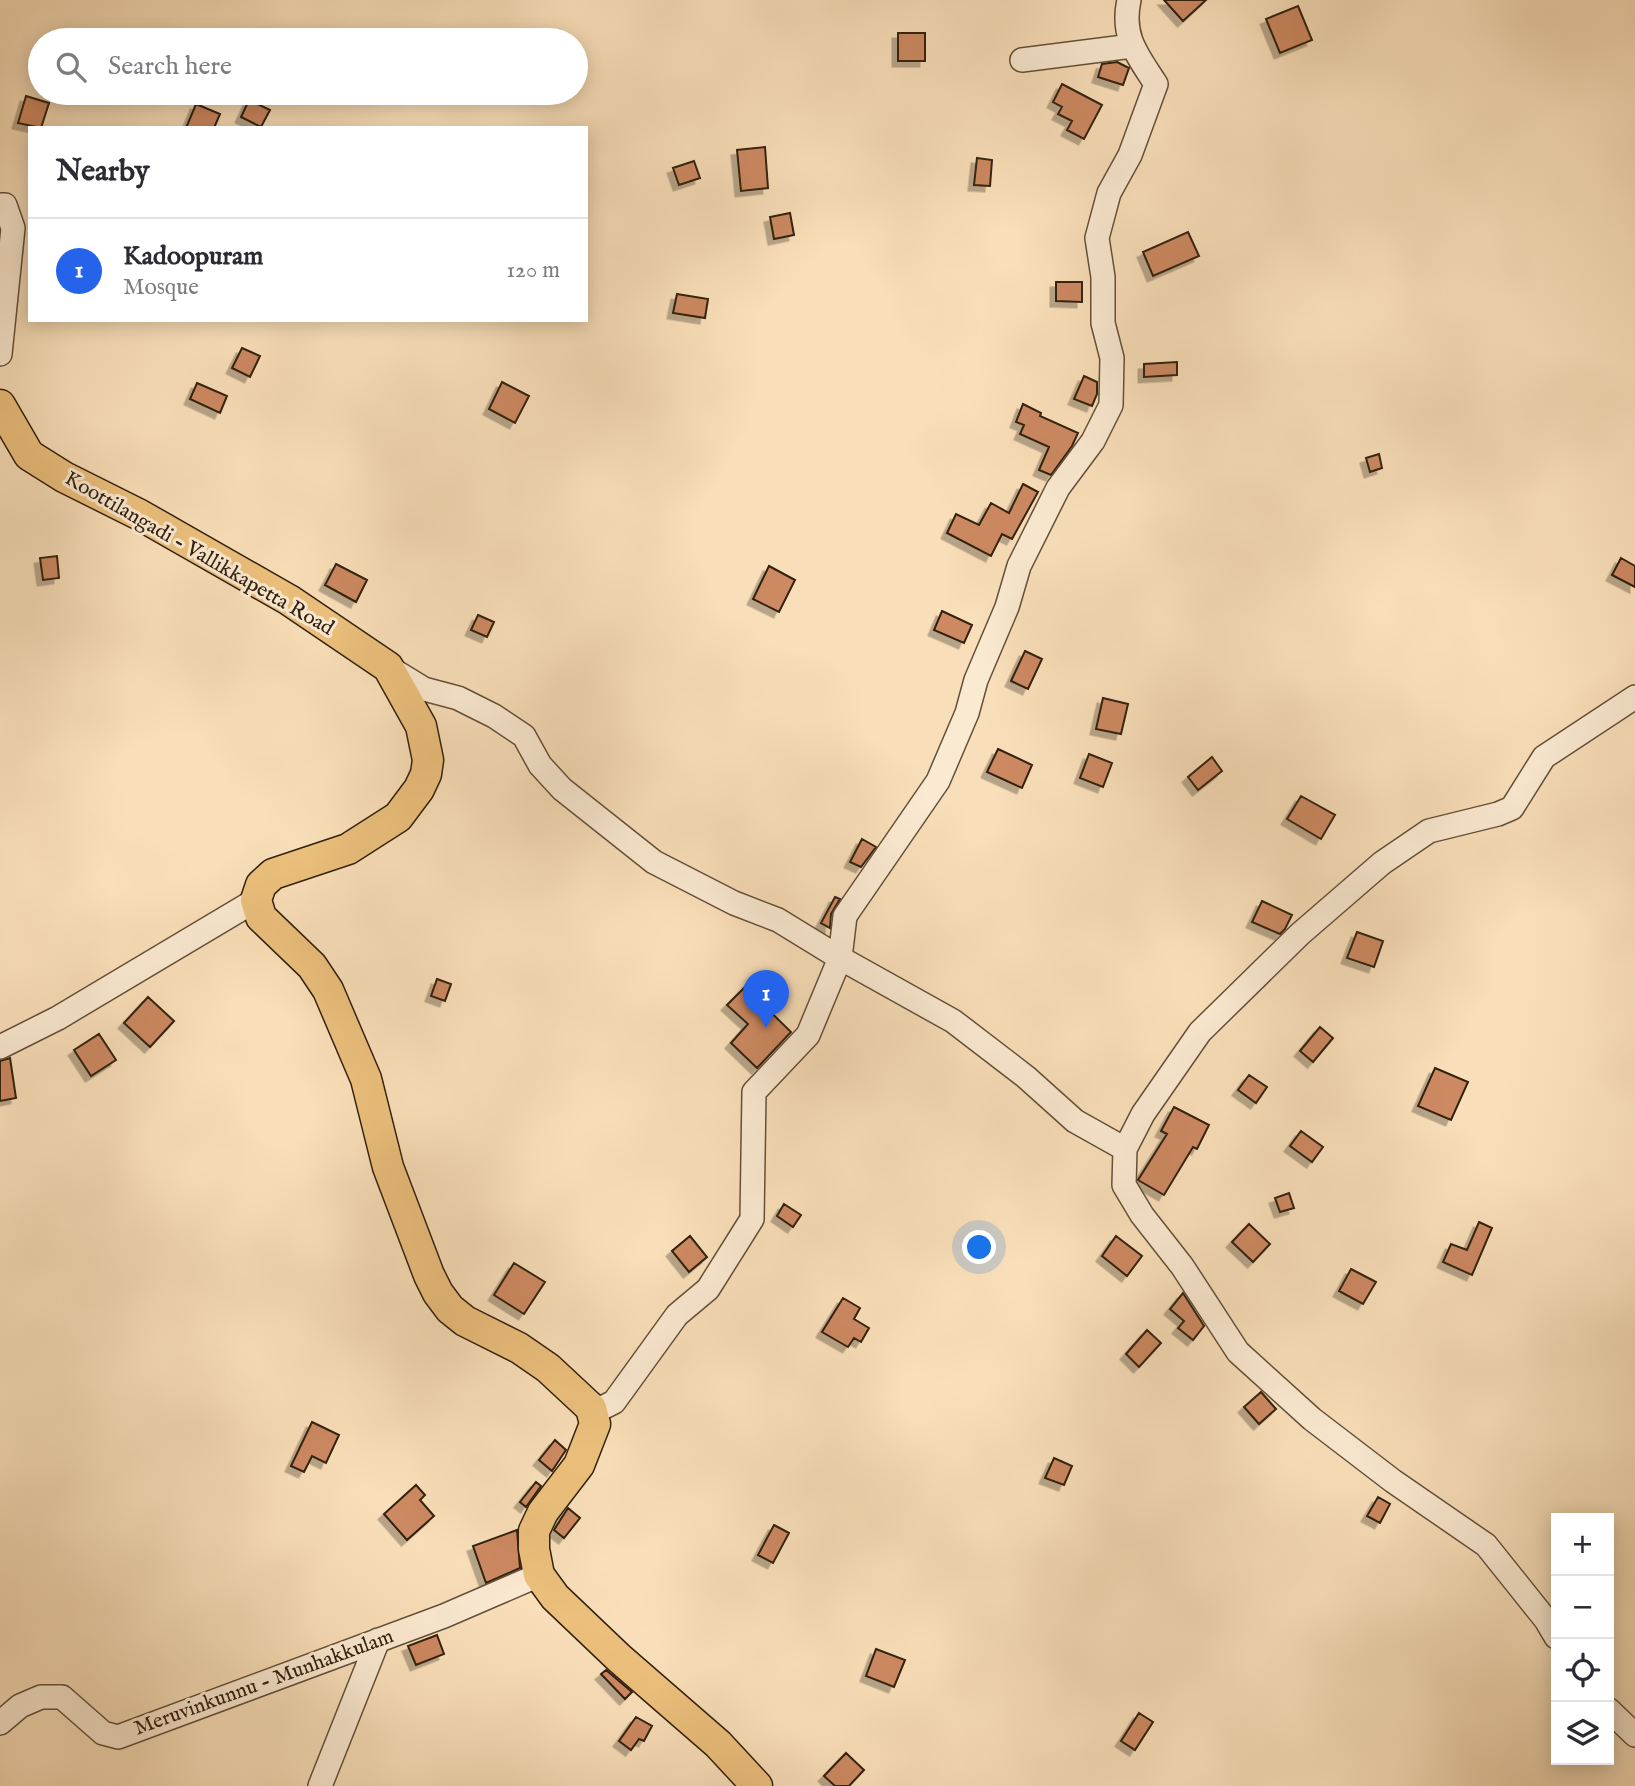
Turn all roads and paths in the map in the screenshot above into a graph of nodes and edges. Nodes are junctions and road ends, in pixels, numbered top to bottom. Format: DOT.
graph roads {
  1 [pos="1129,0"];
  2 [pos="1132,46"];
  3 [pos="1022,60"];
  4 [pos="0,205"];
  5 [pos="0,355"];
  6 [pos="0,405"];
  7 [pos="388,667"];
  8 [pos="1635,697"];
  9 [pos="256,900"];
  10 [pos="840,958"];
  11 [pos="0,1047"];
  12 [pos="1125,1149"];
  13 [pos="591,1408"];
  14 [pos="539,1575"];
  15 [pos="1551,1628"];
  16 [pos="378,1640"];
  17 [pos="1614,1715"];
  18 [pos="0,1723"];
  19 [pos="1635,1735"];
  20 [pos="320,1786"];
  21 [pos="757,1786"];
  1 -- 2 [label="street"];
  2 -- 3 [label="street"];
  2 -- 10 [label="street"];
  4 -- 5 [label="street"];
  6 -- 7 [label="main road, Koottilangadi - Vallikkapetta Road"];
  7 -- 9 [label="main road, Koottilangadi - Vallikkapetta Road"];
  7 -- 10 [label="street"];
  8 -- 12 [label="street"];
  9 -- 11 [label="street"];
  9 -- 13 [label="main road"];
  10 -- 12 [label="street"];
  10 -- 13 [label="street"];
  12 -- 15 [label="street"];
  13 -- 14 [label="main road"];
  14 -- 16 [label="street, Meruvinkunnu - Munhakkulam"];
  14 -- 21 [label="main road"];
  16 -- 18 [label="street, Meruvinkunnu - Munhakkulam"];
  16 -- 20 [label="street"];
  17 -- 19 [label="street"];
}
